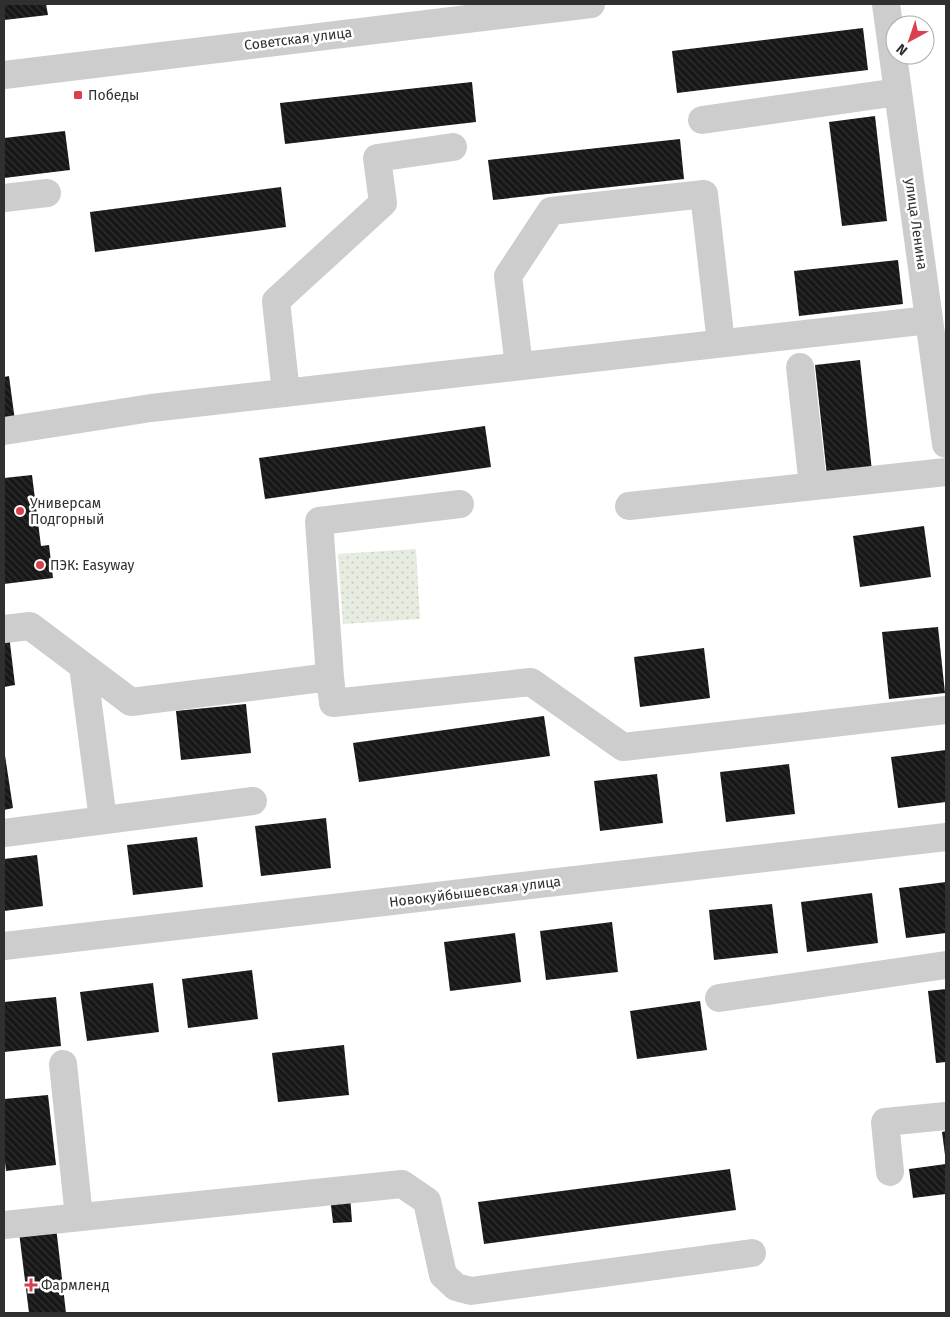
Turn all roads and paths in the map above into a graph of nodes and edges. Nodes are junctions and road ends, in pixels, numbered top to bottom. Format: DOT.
graph roads {
  1 [pos="591,4"];
  2 [pos="886,4"];
  3 [pos="516,8"];
  4 [pos="4,75"];
  5 [pos="898,92"];
  6 [pos="702,120"];
  7 [pos="453,147"];
  8 [pos="47,193"];
  9 [pos="4,198"];
  10 [pos="929,320"];
  11 [pos="720,344"];
  12 [pos="519,366"];
  13 [pos="800,367"];
  14 [pos="286,393"];
  15 [pos="4,431"];
  16 [pos="946,444"];
  17 [pos="946,472"];
  18 [pos="813,486"];
  19 [pos="460,504"];
  20 [pos="629,506"];
  21 [pos="4,629"];
  22 [pos="83,666"];
  23 [pos="330,677"];
  24 [pos="946,710"];
  25 [pos="253,801"];
  26 [pos="103,820"];
  27 [pos="4,833"];
  28 [pos="946,837"];
  29 [pos="4,946"];
  30 [pos="946,965"];
  31 [pos="719,998"];
  32 [pos="63,1064"];
  33 [pos="946,1116"];
  34 [pos="890,1172"];
  35 [pos="79,1217"];
  36 [pos="4,1225"];
  37 [pos="752,1253"];
  1 -- 3 [label="street, Советская улица"];
  2 -- 5 [label="street, улица Ленина"];
  3 -- 4 [label="street, Советская улица"];
  5 -- 6 [label="street"];
  5 -- 10 [label="street, улица Ленина"];
  7 -- 14 [label="street"];
  8 -- 9 [label="street"];
  10 -- 11 [label="street"];
  10 -- 16 [label="street, улица Ленина"];
  11 -- 12 [label="street"];
  11 -- 12 [label="street"];
  12 -- 14 [label="street"];
  13 -- 18 [label="street"];
  14 -- 15 [label="street"];
  17 -- 18 [label="street"];
  18 -- 20 [label="street"];
  19 -- 23 [label="street"];
  21 -- 22 [label="street"];
  22 -- 23 [label="street"];
  22 -- 26 [label="street"];
  23 -- 24 [label="street"];
  25 -- 26 [label="street"];
  26 -- 27 [label="street"];
  28 -- 29 [label="street, Новокуйбышевская улица"];
  30 -- 31 [label="street"];
  32 -- 35 [label="street"];
  33 -- 34 [label="street"];
  35 -- 36 [label="street"];
  35 -- 37 [label="street"];
}
